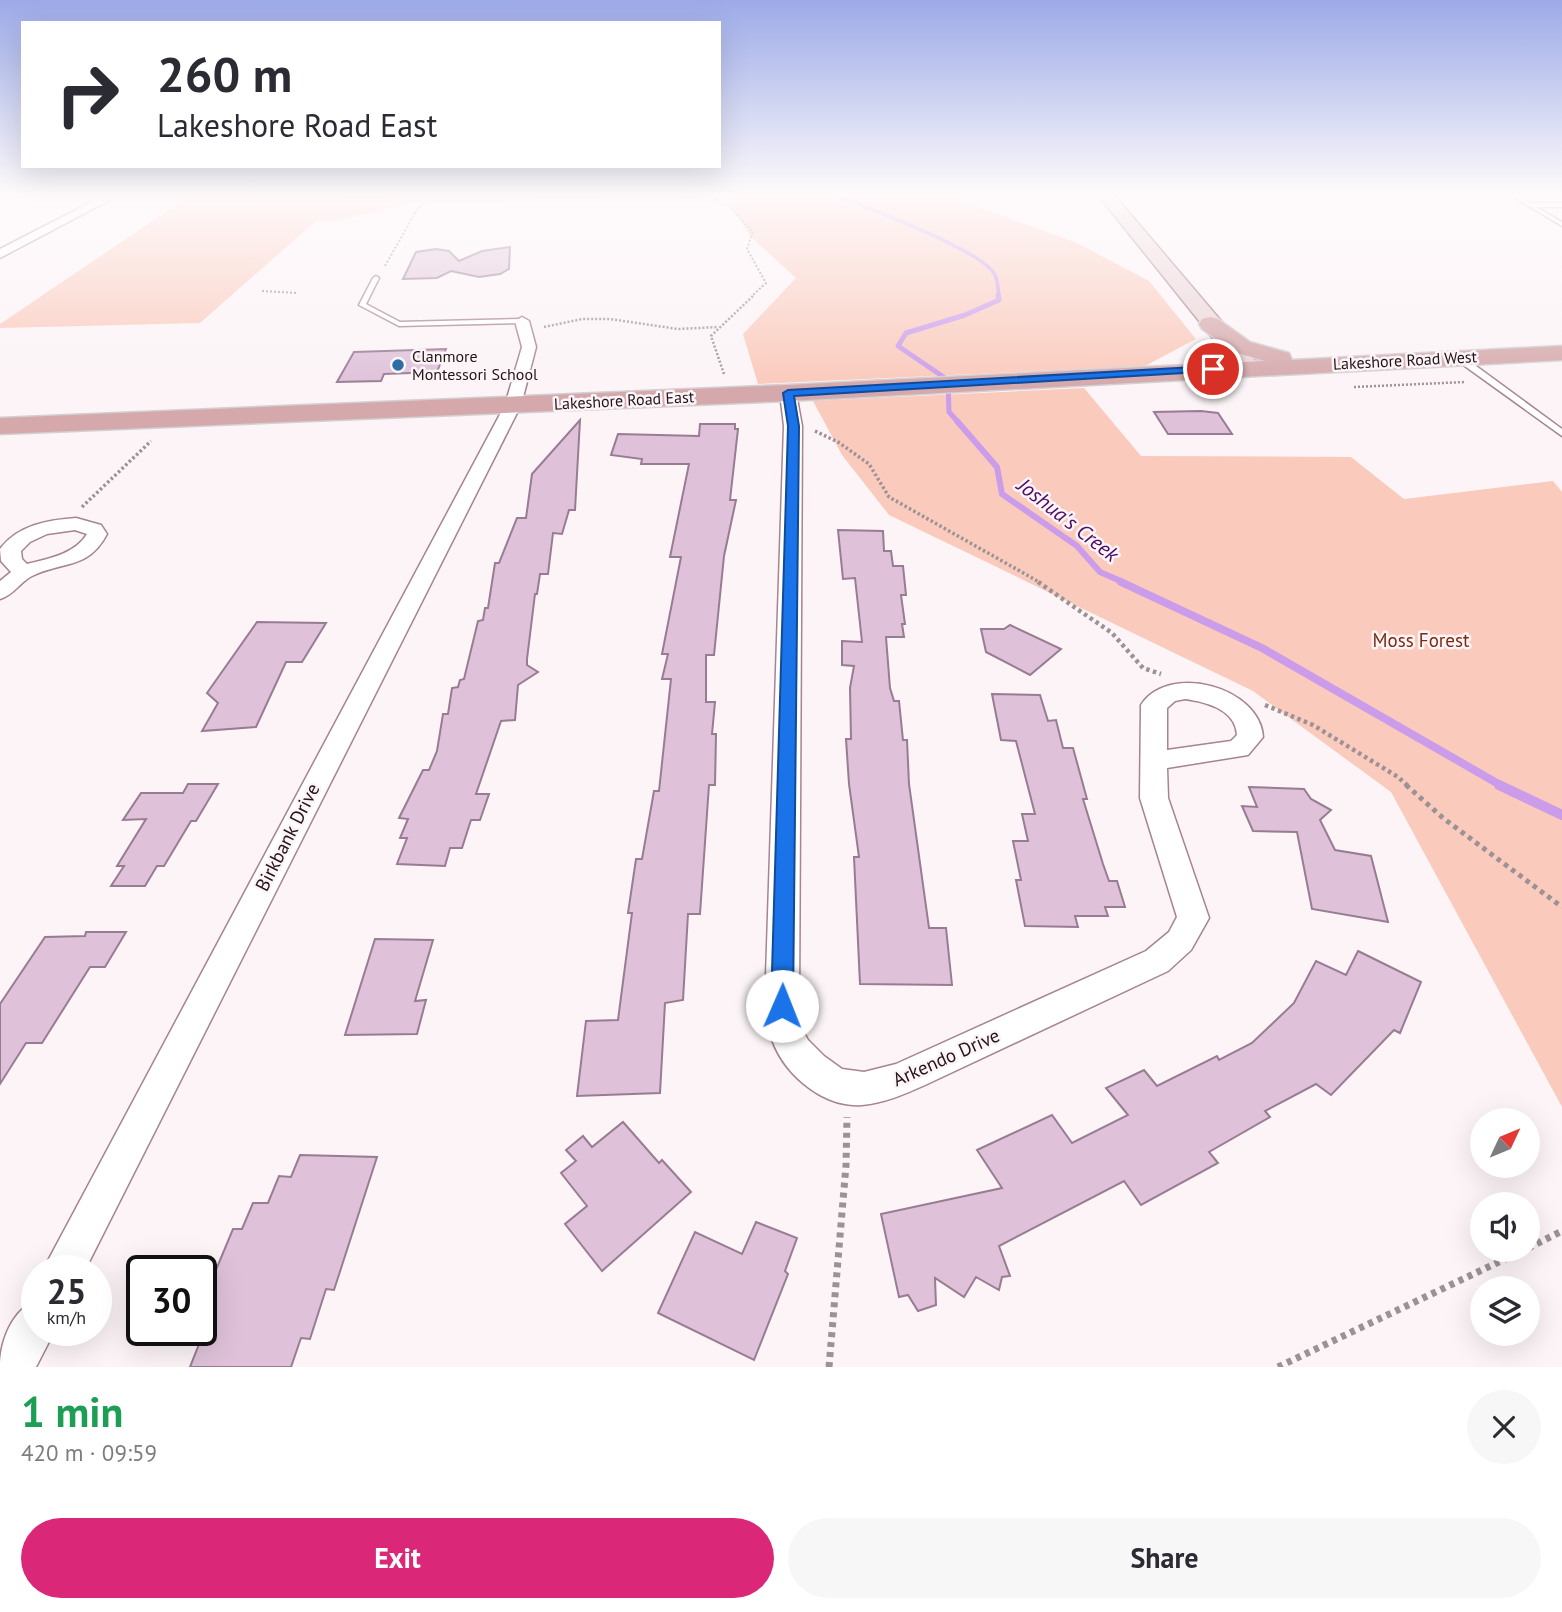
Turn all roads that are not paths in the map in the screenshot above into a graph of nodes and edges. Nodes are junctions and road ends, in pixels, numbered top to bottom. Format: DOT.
graph roads {
  1 [pos="1157,259"];
  2 [pos="376,278"];
  3 [pos="1210,324"];
  4 [pos="524,326"];
  5 [pos="1562,353"];
  6 [pos="1458,357"];
  7 [pos="1380,361"];
  8 [pos="1248,367"];
  9 [pos="788,393"];
  10 [pos="513,405"];
  11 [pos="1547,422"];
  12 [pos="1562,422"];
  13 [pos="0,426"];
  14 [pos="1562,433"];
  15 [pos="23,572"];
  16 [pos="0,592"];
  17 [pos="1155,761"];
  18 [pos="71,1255"];
  19 [pos="24,1346"];
  20 [pos="13,1367"];
  1 -- 3 [label="main road"];
  2 -- 4 [label="lane"];
  3 -- 7 [label="main road"];
  3 -- 8 [label="main road"];
  4 -- 10 [label="street, Birkbank Drive"];
  5 -- 6 [label="main road, Lakeshore Road West"];
  6 -- 7 [label="main road, Lakeshore Road West"];
  6 -- 11 [label="lane"];
  7 -- 8 [label="main road, Lakeshore Road West"];
  8 -- 9 [label="main road, Lakeshore Road East"];
  9 -- 10 [label="main road, Lakeshore Road East"];
  9 -- 17 [label="street, Arkendo Drive"];
  10 -- 13 [label="main road, Lakeshore Road East"];
  10 -- 18 [label="street, Birkbank Drive"];
  11 -- 12 [label="lane"];
  11 -- 14 [label="lane"];
  15 -- 16 [label="street"];
  19 -- 20 [label="street"];
}
